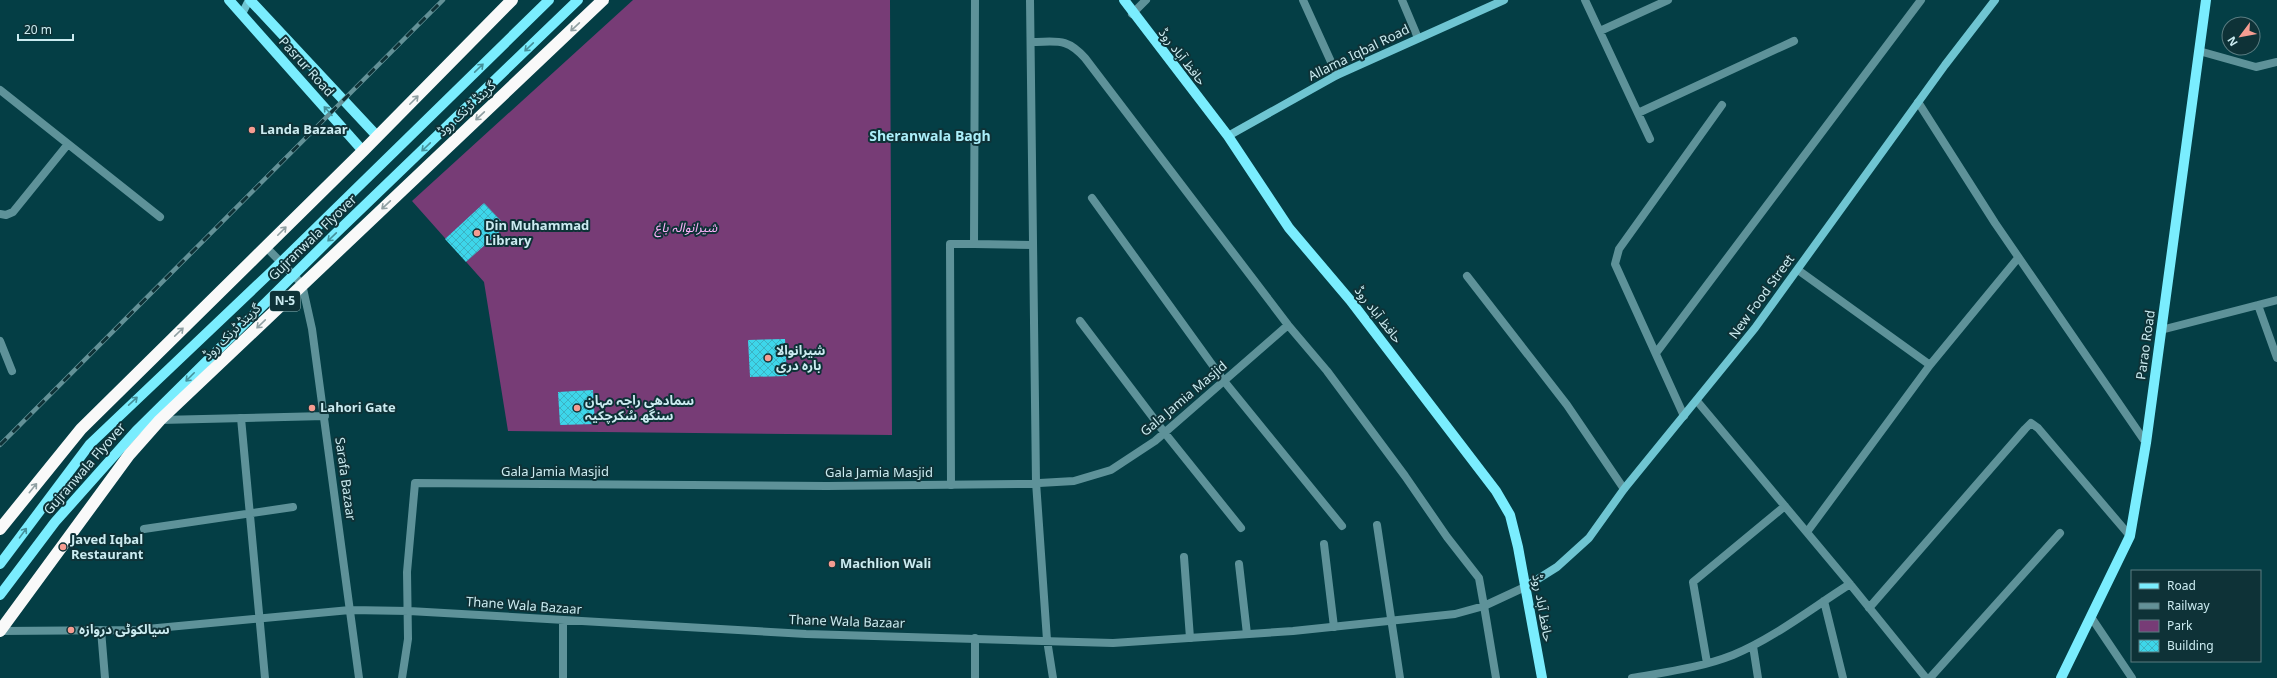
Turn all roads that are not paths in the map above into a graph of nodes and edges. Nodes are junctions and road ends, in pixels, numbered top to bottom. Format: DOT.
graph roads {
  1 [pos="229,0"];
  2 [pos="250,0"];
  3 [pos="512,0"];
  4 [pos="549,0"];
  5 [pos="578,0"];
  6 [pos="603,0"];
  7 [pos="975,0"];
  8 [pos="1030,0"];
  9 [pos="1124,0"];
  10 [pos="1146,0"];
  11 [pos="1303,0"];
  12 [pos="1402,0"];
  13 [pos="1504,0"];
  14 [pos="1585,0"];
  15 [pos="1668,0"];
  16 [pos="1921,0"];
  17 [pos="1995,0"];
  18 [pos="2206,0"];
  19 [pos="242,14"];
  20 [pos="1132,14"];
  21 [pos="1600,31"];
  22 [pos="1418,38"];
  23 [pos="1794,41"];
  24 [pos="1031,42"];
  25 [pos="2199,51"];
  26 [pos="2277,62"];
  27 [pos="1337,74"];
  28 [pos="0,90"];
  29 [pos="1918,102"];
  30 [pos="1722,105"];
  31 [pos="1638,113"];
  32 [pos="377,136"];
  33 [pos="1228,136"];
  34 [pos="1650,139"];
  35 [pos="68,144"];
  36 [pos="363,151"];
  37 [pos="1092,198"];
  38 [pos="0,214"];
  39 [pos="160,217"];
  40 [pos="974,244"];
  41 [pos="1033,245"];
  42 [pos="266,247"];
  43 [pos="2018,258"];
  44 [pos="1798,270"];
  45 [pos="1467,276"];
  46 [pos="302,284"];
  47 [pos="2277,300"];
  48 [pos="2258,305"];
  49 [pos="1080,321"];
  50 [pos="1288,325"];
  51 [pos="2161,330"];
  52 [pos="0,341"];
  53 [pos="1656,353"];
  54 [pos="2277,358"];
  55 [pos="1930,366"];
  56 [pos="12,371"];
  57 [pos="1224,381"];
  58 [pos="1697,401"];
  59 [pos="325,416"];
  60 [pos="1684,416"];
  61 [pos="242,418"];
  62 [pos="160,420"];
  63 [pos="1164,432"];
  64 [pos="2146,443"];
  65 [pos="1036,482"];
  66 [pos="951,485"];
  67 [pos="1624,489"];
  68 [pos="1785,506"];
  69 [pos="293,507"];
  70 [pos="250,513"];
  71 [pos="1377,525"];
  72 [pos="1342,526"];
  73 [pos="144,528"];
  74 [pos="1241,528"];
  75 [pos="0,529"];
  76 [pos="1807,532"];
  77 [pos="2060,533"];
  78 [pos="2130,536"];
  79 [pos="1324,544"];
  80 [pos="1184,556"];
  81 [pos="0,564"];
  82 [pos="1239,564"];
  83 [pos="1850,584"];
  84 [pos="1525,587"];
  85 [pos="0,595"];
  86 [pos="1824,601"];
  87 [pos="1484,606"];
  88 [pos="1868,608"];
  89 [pos="350,610"];
  90 [pos="409,610"];
  91 [pos="2091,617"];
  92 [pos="258,620"];
  93 [pos="563,621"];
  94 [pos="1390,622"];
  95 [pos="1334,627"];
  96 [pos="101,630"];
  97 [pos="0,631"];
  98 [pos="1247,634"];
  99 [pos="976,638"];
  100 [pos="1190,638"];
  101 [pos="1047,640"];
  102 [pos="1753,646"];
  103 [pos="1707,663"];
  104 [pos="1662,676"];
  105 [pos="105,678"];
  106 [pos="265,678"];
  107 [pos="358,678"];
  108 [pos="402,678"];
  109 [pos="563,678"];
  110 [pos="975,678"];
  111 [pos="1053,678"];
  112 [pos="1400,678"];
  113 [pos="1496,678"];
  114 [pos="1542,678"];
  115 [pos="1632,678"];
  116 [pos="1758,678"];
  117 [pos="1843,678"];
  118 [pos="1926,678"];
  119 [pos="1930,678"];
  120 [pos="2061,678"];
  121 [pos="2132,678"];
  1 -- 19 [label="main road, Pasrur Road"];
  2 -- 19 [label="street"];
  2 -- 32 [label="main road, Pasrur Road"];
  32 -- 3 [label="highway, one-way"];
  81 -- 4 [label="main road, Gujranwala Flyover, one-way"];
  5 -- 85 [label="main road, Gujranwala Flyover, one-way"];
  6 -- 46 [label="highway, گرینڈ ٹرنک روڈ / N-5, one-way"];
  7 -- 40 [label="street"];
  8 -- 24 [label="street"];
  9 -- 20 [label="main road, حافظ آباد روڈ"];
  10 -- 20 [label="street"];
  11 -- 27 [label="street"];
  12 -- 22 [label="street"];
  13 -- 22 [label="street, Allama Iqbal Road"];
  14 -- 21 [label="street"];
  15 -- 21 [label="street"];
  16 -- 53 [label="street"];
  17 -- 29 [label="street, New Food Street"];
  18 -- 25 [label="main road, Parao Road"];
  36 -- 19 [label="main road, Pasrur Road, one-way"];
  20 -- 33 [label="main road, حافظ آباد روڈ"];
  21 -- 31 [label="street"];
  22 -- 27 [label="street, Allama Iqbal Road"];
  23 -- 31 [label="street"];
  24 -- 41 [label="street"];
  24 -- 50 [label="street"];
  25 -- 26 [label="street"];
  25 -- 51 [label="main road, Parao Road"];
  27 -- 33 [label="street, Allama Iqbal Road"];
  28 -- 35 [label="street"];
  29 -- 43 [label="street"];
  29 -- 44 [label="street, New Food Street"];
  30 -- 53 [label="street"];
  31 -- 34 [label="street"];
  32 -- 36 [label="highway"];
  33 -- 84 [label="main road, حافظ آباد روڈ"];
  35 -- 38 [label="street"];
  35 -- 39 [label="street"];
  42 -- 36 [label="highway, one-way"];
  37 -- 57 [label="street"];
  40 -- 41 [label="street"];
  40 -- 66 [label="street"];
  41 -- 65 [label="street"];
  42 -- 46 [label="street"];
  75 -- 42 [label="highway, one-way"];
  43 -- 55 [label="street"];
  43 -- 64 [label="street"];
  44 -- 55 [label="street"];
  44 -- 58 [label="street, New Food Street"];
  45 -- 67 [label="street"];
  46 -- 59 [label="street, Sarafa Bazaar"];
  46 -- 62 [label="highway, گرینڈ ٹرنک روڈ / N-5, one-way"];
  47 -- 48 [label="street"];
  48 -- 51 [label="street"];
  48 -- 54 [label="street"];
  49 -- 63 [label="street"];
  50 -- 57 [label="street, Gala Jamia Masjid"];
  50 -- 87 [label="street"];
  51 -- 64 [label="main road, Parao Road"];
  52 -- 56 [label="street"];
  53 -- 60 [label="street"];
  55 -- 76 [label="street"];
  57 -- 63 [label="street, Gala Jamia Masjid"];
  57 -- 72 [label="street"];
  58 -- 60 [label="street, New Food Street"];
  58 -- 68 [label="street"];
  59 -- 61 [label="street"];
  59 -- 89 [label="street, Sarafa Bazaar"];
  60 -- 67 [label="street, New Food Street"];
  61 -- 62 [label="street"];
  61 -- 70 [label="street"];
  62 -- 97 [label="highway, گرینڈ ٹرنک روڈ / N-5"];
  63 -- 65 [label="street, Gala Jamia Masjid"];
  63 -- 74 [label="street"];
  64 -- 78 [label="main road, Parao Road"];
  65 -- 66 [label="street, Gala Jamia Masjid"];
  65 -- 101 [label="street"];
  66 -- 90 [label="street, Gala Jamia Masjid"];
  67 -- 84 [label="street, New Food Street"];
  68 -- 76 [label="street"];
  68 -- 103 [label="street"];
  69 -- 70 [label="street"];
  70 -- 73 [label="street"];
  70 -- 92 [label="street"];
  71 -- 94 [label="street"];
  76 -- 83 [label="street"];
  77 -- 119 [label="street"];
  78 -- 88 [label="street"];
  78 -- 91 [label="main road, Parao Road"];
  79 -- 95 [label="street"];
  80 -- 100 [label="street"];
  82 -- 98 [label="street"];
  83 -- 86 [label="street"];
  83 -- 88 [label="street"];
  84 -- 87 [label="street, Thane Wala Bazaar"];
  84 -- 114 [label="main road, حافظ آباد روڈ"];
  86 -- 102 [label="street"];
  86 -- 117 [label="street"];
  87 -- 94 [label="street, Thane Wala Bazaar"];
  87 -- 113 [label="street"];
  88 -- 118 [label="street"];
  89 -- 90 [label="street, Thane Wala Bazaar"];
  89 -- 92 [label="street, Thane Wala Bazaar"];
  89 -- 107 [label="street, Sarafa Bazaar"];
  90 -- 93 [label="street, Thane Wala Bazaar"];
  90 -- 108 [label="street"];
  91 -- 120 [label="main road, Parao Road"];
  91 -- 121 [label="street"];
  92 -- 96 [label="street, Thane Wala Bazaar"];
  92 -- 106 [label="street"];
  93 -- 99 [label="street, Thane Wala Bazaar"];
  93 -- 109 [label="street"];
  94 -- 95 [label="street, Thane Wala Bazaar"];
  94 -- 112 [label="street"];
  95 -- 98 [label="street, Thane Wala Bazaar"];
  96 -- 97 [label="street, Thane Wala Bazaar"];
  96 -- 105 [label="street"];
  98 -- 100 [label="street, Thane Wala Bazaar"];
  99 -- 101 [label="street, Thane Wala Bazaar"];
  99 -- 110 [label="street"];
  100 -- 101 [label="street, Thane Wala Bazaar"];
  101 -- 111 [label="street"];
  102 -- 103 [label="street"];
  102 -- 116 [label="street"];
  103 -- 104 [label="street"];
  104 -- 115 [label="street"];
}
